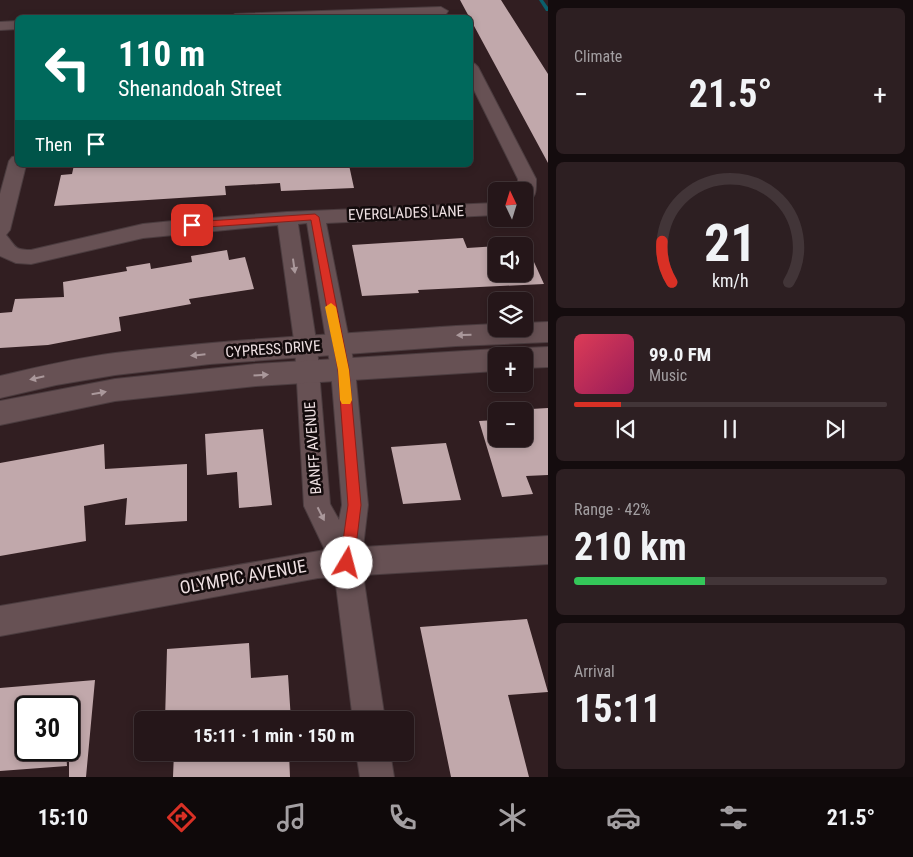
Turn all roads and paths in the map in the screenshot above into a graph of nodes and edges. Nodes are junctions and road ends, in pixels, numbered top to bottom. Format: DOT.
graph roads {
  1 [pos="440,10"];
  2 [pos="301,15"];
  3 [pos="15,25"];
  4 [pos="0,26"];
  5 [pos="473,73"];
  6 [pos="16,167"];
  7 [pos="527,182"];
  8 [pos="488,209"];
  9 [pos="315,217"];
  10 [pos="288,218"];
  11 [pos="0,230"];
  12 [pos="4,247"];
  13 [pos="548,332"];
  14 [pos="337,344"];
  15 [pos="548,357"];
  16 [pos="533,358"];
  17 [pos="307,359"];
  18 [pos="488,361"];
  19 [pos="344,370"];
  20 [pos="0,387"];
  21 [pos="0,414"];
  22 [pos="548,550"];
  23 [pos="347,563"];
  24 [pos="0,621"];
  25 [pos="368,711"];
  26 [pos="374,761"];
  27 [pos="377,777"];
  1 -- 2 [label="street"];
  3 -- 4 [label="street"];
  5 -- 7 [label="street"];
  6 -- 11 [label="street"];
  8 -- 9 [label="street, EVERGLADES LANE"];
  9 -- 10 [label="street, EVERGLADES LANE"];
  9 -- 14 [label="street"];
  10 -- 12 [label="street, EVERGLADES LANE"];
  10 -- 17 [label="street, BANFF AVENUE, one-way"];
  13 -- 14 [label="street, CYPRESS DRIVE, one-way"];
  14 -- 17 [label="street, CYPRESS DRIVE"];
  14 -- 19 [label="street"];
  15 -- 16 [label="street"];
  17 -- 19 [label="street, CYPRESS DRIVE"];
  17 -- 20 [label="street, CYPRESS DRIVE, one-way"];
  21 -- 17 [label="street, CYPRESS DRIVE, one-way"];
  17 -- 23 [label="street, BANFF AVENUE, one-way"];
  18 -- 19 [label="street, CYPRESS DRIVE"];
  19 -- 23 [label="street"];
  22 -- 23 [label="street, OLYMPIC AVENUE"];
  23 -- 24 [label="street, OLYMPIC AVENUE"];
  23 -- 25 [label="street"];
  26 -- 27 [label="street"];
}
